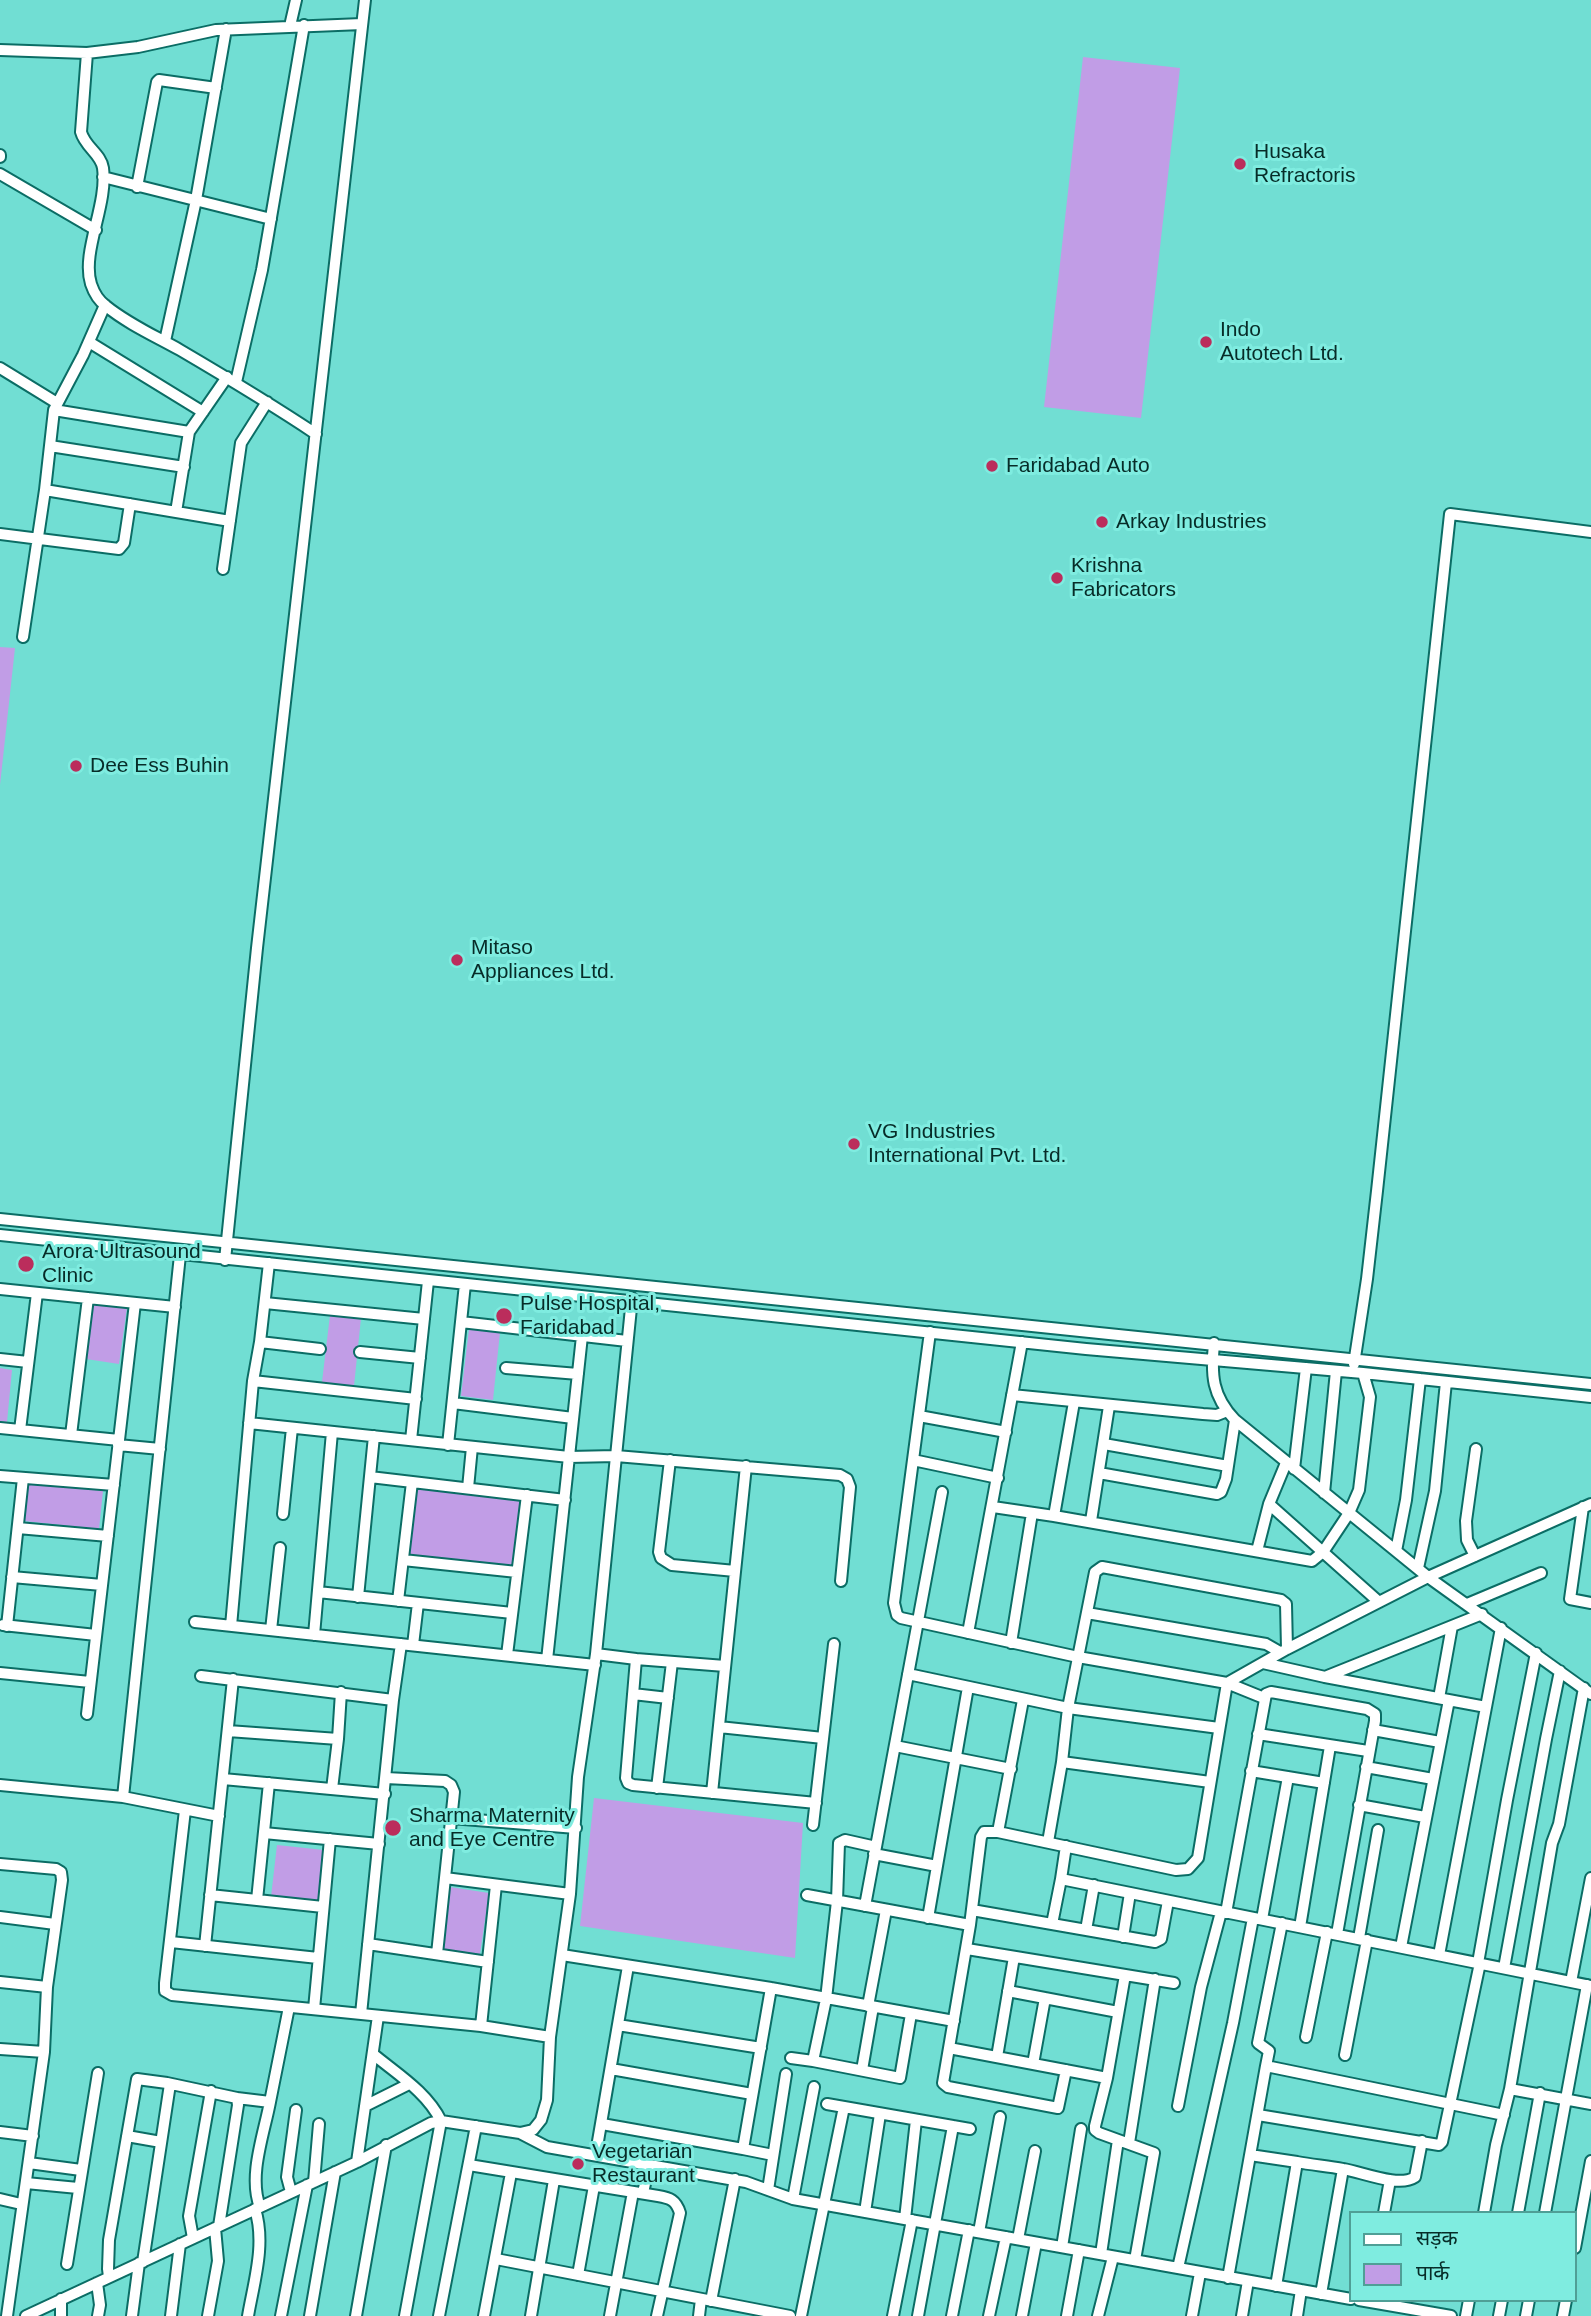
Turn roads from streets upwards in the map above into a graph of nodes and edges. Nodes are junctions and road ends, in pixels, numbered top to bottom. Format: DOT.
graph roads {
  1 [pos="296,0"];
  2 [pos="365,0"];
  3 [pos="362,24"];
  4 [pos="290,26"];
  5 [pos="304,26"];
  6 [pos="226,29"];
  7 [pos="0,50"];
  8 [pos="87,53"];
  9 [pos="216,88"];
  10 [pos="0,174"];
  11 [pos="103,177"];
  12 [pos="137,187"];
  13 [pos="196,200"];
  14 [pos="271,219"];
  15 [pos="96,230"];
  16 [pos="105,305"];
  17 [pos="165,341"];
  18 [pos="89,342"];
  19 [pos="0,368"];
  20 [pos="231,380"];
  21 [pos="267,402"];
  22 [pos="55,407"];
  23 [pos="203,412"];
  24 [pos="190,432"];
  25 [pos="316,434"];
  26 [pos="50,446"];
  27 [pos="184,467"];
  28 [pos="46,491"];
  29 [pos="130,505"];
  30 [pos="176,512"];
  31 [pos="230,521"];
  32 [pos="1591,531"];
  33 [pos="0,534"];
  34 [pos="38,538"];
  35 [pos="223,569"];
  36 [pos="23,638"];
  37 [pos="0,1219"];
  38 [pos="0,1235"];
  39 [pos="226,1244"];
  40 [pos="241,1245"];
  41 [pos="180,1255"];
  42 [pos="225,1260"];
  43 [pos="238,1261"];
  44 [pos="269,1263"];
  45 [pos="428,1281"];
  46 [pos="465,1284"];
  47 [pos="633,1284"];
  48 [pos="0,1289"];
  49 [pos="37,1293"];
  50 [pos="88,1298"];
  51 [pos="631,1302"];
  52 [pos="135,1303"];
  53 [pos="265,1303"];
  54 [pos="175,1307"];
  55 [pos="424,1319"];
  56 [pos="461,1322"];
  57 [pos="930,1332"];
  58 [pos="582,1336"];
  59 [pos="628,1341"];
  60 [pos="260,1342"];
  61 [pos="1022,1342"];
  62 [pos="1214,1343"];
  63 [pos="320,1349"];
  64 [pos="360,1352"];
  65 [pos="420,1358"];
  66 [pos="0,1359"];
  67 [pos="1355,1359"];
  68 [pos="28,1362"];
  69 [pos="1212,1362"];
  70 [pos="506,1368"];
  71 [pos="1307,1368"];
  72 [pos="1336,1371"];
  73 [pos="1358,1373"];
  74 [pos="578,1374"];
  75 [pos="1420,1379"];
  76 [pos="253,1381"];
  77 [pos="1446,1382"];
  78 [pos="1591,1384"];
  79 [pos="1012,1395"];
  80 [pos="1591,1397"];
  81 [pos="416,1399"];
  82 [pos="1074,1402"];
  83 [pos="453,1403"];
  84 [pos="1110,1406"];
  85 [pos="1231,1415"];
  86 [pos="919,1416"];
  87 [pos="573,1418"];
  88 [pos="249,1423"];
  89 [pos="0,1428"];
  90 [pos="292,1428"];
  91 [pos="20,1430"];
  92 [pos="332,1432"];
  93 [pos="1006,1432"];
  94 [pos="71,1435"];
  95 [pos="374,1437"];
  96 [pos="411,1440"];
  97 [pos="119,1442"];
  98 [pos="448,1444"];
  99 [pos="1104,1444"];
  100 [pos="472,1447"];
  101 [pos="160,1449"];
  102 [pos="1476,1449"];
  103 [pos="616,1456"];
  104 [pos="569,1457"];
  105 [pos="670,1460"];
  106 [pos="913,1460"];
  107 [pos="746,1466"];
  108 [pos="1228,1466"];
  109 [pos="1290,1466"];
  110 [pos="1099,1474"];
  111 [pos="0,1476"];
  112 [pos="370,1477"];
  113 [pos="23,1478"];
  114 [pos="998,1478"];
  115 [pos="412,1482"];
  116 [pos="114,1485"];
  117 [pos="468,1488"];
  118 [pos="942,1492"];
  119 [pos="1324,1493"];
  120 [pos="527,1495"];
  121 [pos="565,1500"];
  122 [pos="1269,1504"];
  123 [pos="1587,1506"];
  124 [pos="993,1507"];
  125 [pos="1032,1513"];
  126 [pos="1349,1513"];
  127 [pos="283,1514"];
  128 [pos="1054,1516"];
  129 [pos="1091,1521"];
  130 [pos="18,1528"];
  131 [pos="108,1536"];
  132 [pos="280,1548"];
  133 [pos="1257,1551"];
  134 [pos="1396,1551"];
  135 [pos="1323,1552"];
  136 [pos="1475,1556"];
  137 [pos="403,1560"];
  138 [pos="1418,1568"];
  139 [pos="735,1571"];
  140 [pos="517,1572"];
  141 [pos="1541,1573"];
  142 [pos="12,1577"];
  143 [pos="1429,1577"];
  144 [pos="841,1581"];
  145 [pos="102,1586"];
  146 [pos="318,1592"];
  147 [pos="358,1597"];
  148 [pos="398,1601"];
  149 [pos="1379,1602"];
  150 [pos="418,1603"];
  151 [pos="1591,1603"];
  152 [pos="1467,1604"];
  153 [pos="512,1613"];
  154 [pos="1087,1613"];
  155 [pos="1482,1614"];
  156 [pos="195,1622"];
  157 [pos="918,1622"];
  158 [pos="3,1625"];
  159 [pos="232,1626"];
  160 [pos="1451,1626"];
  161 [pos="1501,1628"];
  162 [pos="271,1630"];
  163 [pos="968,1633"];
  164 [pos="314,1634"];
  165 [pos="96,1635"];
  166 [pos="1011,1643"];
  167 [pos="401,1644"];
  168 [pos="834,1644"];
  169 [pos="413,1645"];
  170 [pos="1284,1651"];
  171 [pos="1536,1653"];
  172 [pos="507,1655"];
  173 [pos="1078,1657"];
  174 [pos="636,1659"];
  175 [pos="547,1660"];
  176 [pos="595,1660"];
  177 [pos="672,1662"];
  178 [pos="1264,1663"];
  179 [pos="725,1666"];
  180 [pos="1560,1671"];
  181 [pos="0,1673"];
  182 [pos="908,1674"];
  183 [pos="201,1676"];
  184 [pos="1325,1677"];
  185 [pos="233,1679"];
  186 [pos="90,1682"];
  187 [pos="1227,1684"];
  188 [pos="968,1687"];
  189 [pos="1587,1691"];
  190 [pos="341,1692"];
  191 [pos="633,1694"];
  192 [pos="668,1698"];
  193 [pos="1264,1698"];
  194 [pos="1444,1699"];
  195 [pos="393,1700"];
  196 [pos="1023,1700"];
  197 [pos="1486,1707"];
  198 [pos="1069,1708"];
  199 [pos="87,1714"];
  200 [pos="719,1727"];
  201 [pos="1219,1728"];
  202 [pos="1373,1730"];
  203 [pos="228,1731"];
  204 [pos="1258,1734"];
  205 [pos="824,1738"];
  206 [pos="338,1739"];
  207 [pos="1440,1742"];
  208 [pos="895,1746"];
  209 [pos="1331,1746"];
  210 [pos="1368,1751"];
  211 [pos="956,1757"];
  212 [pos="1062,1762"];
  213 [pos="1366,1767"];
  214 [pos="1011,1769"];
  215 [pos="1251,1772"];
  216 [pos="1288,1777"];
  217 [pos="386,1778"];
  218 [pos="223,1779"];
  219 [pos="1433,1779"];
  220 [pos="1210,1782"];
  221 [pos="269,1783"];
  222 [pos="1324,1783"];
  223 [pos="0,1785"];
  224 [pos="657,1788"];
  225 [pos="332,1789"];
  226 [pos="712,1793"];
  227 [pos="384,1794"];
  228 [pos="123,1797"];
  229 [pos="816,1803"];
  230 [pos="1359,1805"];
  231 [pos="185,1810"];
  232 [pos="219,1816"];
  233 [pos="1425,1817"];
  234 [pos="451,1818"];
  235 [pos="813,1825"];
  236 [pos="576,1828"];
  237 [pos="1378,1830"];
  238 [pos="998,1832"];
  239 [pos="264,1833"];
  240 [pos="330,1839"];
  241 [pos="1048,1842"];
  242 [pos="379,1844"];
  243 [pos="1066,1846"];
  244 [pos="875,1851"];
  245 [pos="0,1864"];
  246 [pos="937,1866"];
  247 [pos="445,1878"];
  248 [pos="1591,1878"];
  249 [pos="1061,1879"];
  250 [pos="496,1885"];
  251 [pos="1094,1885"];
  252 [pos="1130,1893"];
  253 [pos="569,1894"];
  254 [pos="210,1895"];
  255 [pos="807,1895"];
  256 [pos="257,1900"];
  257 [pos="837,1901"];
  258 [pos="1168,1901"];
  259 [pos="864,1906"];
  260 [pos="323,1907"];
  261 [pos="886,1910"];
  262 [pos="972,1910"];
  263 [pos="1223,1912"];
  264 [pos="0,1917"];
  265 [pos="928,1917"];
  266 [pos="1258,1918"];
  267 [pos="1282,1923"];
  268 [pos="55,1924"];
  269 [pos="1052,1924"];
  270 [pos="970,1925"];
  271 [pos="1300,1927"];
  272 [pos="1086,1930"];
  273 [pos="1332,1933"];
  274 [pos="1123,1937"];
  275 [pos="1363,1939"];
  276 [pos="170,1942"];
  277 [pos="368,1944"];
  278 [pos="205,1946"];
  279 [pos="1401,1947"];
  280 [pos="967,1949"];
  281 [pos="437,1954"];
  282 [pos="562,1955"];
  283 [pos="1439,1955"];
  284 [pos="1014,1957"];
  285 [pos="318,1958"];
  286 [pos="488,1962"];
  287 [pos="1479,1963"];
  288 [pos="628,1966"];
  289 [pos="1504,1968"];
  290 [pos="1529,1973"];
  291 [pos="1125,1975"];
  292 [pos="1155,1979"];
  293 [pos="0,1982"];
  294 [pos="1571,1982"];
  295 [pos="1174,1983"];
  296 [pos="1589,1985"];
  297 [pos="47,1987"];
  298 [pos="771,1988"];
  299 [pos="1008,1991"];
  300 [pos="1045,1998"];
  301 [pos="826,1999"];
  302 [pos="871,2006"];
  303 [pos="289,2007"];
  304 [pos="314,2009"];
  305 [pos="1118,2011"];
  306 [pos="361,2014"];
  307 [pos="911,2014"];
  308 [pos="378,2016"];
  309 [pos="954,2021"];
  310 [pos="618,2025"];
  311 [pos="481,2026"];
  312 [pos="1306,2037"];
  313 [pos="550,2038"];
  314 [pos="761,2048"];
  315 [pos="949,2048"];
  316 [pos="0,2049"];
  317 [pos="44,2052"];
  318 [pos="373,2054"];
  319 [pos="1345,2055"];
  320 [pos="997,2057"];
  321 [pos="791,2058"];
  322 [pos="813,2061"];
  323 [pos="1033,2064"];
  324 [pos="1266,2066"];
  325 [pos="611,2069"];
  326 [pos="862,2070"];
  327 [pos="1066,2070"];
  328 [pos="98,2073"];
  329 [pos="786,2074"];
  330 [pos="1107,2078"];
  331 [pos="170,2084"];
  332 [pos="409,2084"];
  333 [pos="814,2087"];
  334 [pos="1510,2089"];
  335 [pos="211,2091"];
  336 [pos="1540,2093"];
  337 [pos="752,2094"];
  338 [pos="237,2098"];
  339 [pos="1566,2099"];
  340 [pos="270,2102"];
  341 [pos="1450,2103"];
  342 [pos="827,2104"];
  343 [pos="1591,2104"];
  344 [pos="365,2106"];
  345 [pos="1178,2106"];
  346 [pos="844,2107"];
  347 [pos="296,2109"];
  348 [pos="880,2114"];
  349 [pos="1258,2115"];
  350 [pos="1504,2115"];
  351 [pos="1000,2117"];
  352 [pos="916,2120"];
  353 [pos="441,2121"];
  354 [pos="319,2124"];
  355 [pos="602,2124"];
  356 [pos="476,2126"];
  357 [pos="953,2126"];
  358 [pos="970,2129"];
  359 [pos="1081,2129"];
  360 [pos="0,2132"];
  361 [pos="520,2133"];
  362 [pos="33,2136"];
  363 [pos="127,2136"];
  364 [pos="1422,2141"];
  365 [pos="161,2142"];
  366 [pos="1124,2142"];
  367 [pos="386,2145"];
  368 [pos="597,2147"];
  369 [pos="743,2149"];
  370 [pos="1035,2151"];
  371 [pos="768,2154"];
  372 [pos="1250,2155"];
  373 [pos="1591,2161"];
  374 [pos="357,2162"];
  375 [pos="1297,2162"];
  376 [pos="29,2163"];
  377 [pos="469,2165"];
  378 [pos="649,2165"];
  379 [pos="81,2169"];
  380 [pos="1343,2169"];
  381 [pos="335,2172"];
  382 [pos="512,2173"];
  383 [pos="735,2179"];
  384 [pos="554,2180"];
  385 [pos="1390,2180"];
  386 [pos="26,2183"];
  387 [pos="310,2183"];
  388 [pos="594,2186"];
  389 [pos="78,2188"];
  390 [pos="768,2190"];
  391 [pos="291,2192"];
  392 [pos="638,2193"];
  393 [pos="0,2199"];
  394 [pos="793,2199"];
  395 [pos="21,2204"];
  396 [pos="824,2204"];
  397 [pos="257,2208"];
  398 [pos="1384,2211"];
  399 [pos="1484,2211"];
  400 [pos="1518,2211"];
  401 [pos="1545,2211"];
  402 [pos="865,2212"];
  403 [pos="908,2219"];
  404 [pos="936,2224"];
  405 [pos="217,2227"];
  406 [pos="974,2231"];
  407 [pos="1006,2237"];
  408 [pos="1577,2237"];
  409 [pos="193,2238"];
  410 [pos="1018,2239"];
  411 [pos="1036,2243"];
  412 [pos="180,2244"];
  413 [pos="1062,2247"];
  414 [pos="1079,2250"];
  415 [pos="1101,2254"];
  416 [pos="1113,2257"];
  417 [pos="496,2259"];
  418 [pos="1135,2260"];
  419 [pos="141,2262"];
  420 [pos="67,2264"];
  421 [pos="539,2269"];
  422 [pos="1178,2269"];
  423 [pos="1200,2273"];
  424 [pos="578,2275"];
  425 [pos="109,2277"];
  426 [pos="1228,2278"];
  427 [pos="1248,2281"];
  428 [pos="617,2282"];
  429 [pos="97,2283"];
  430 [pos="1276,2286"];
  431 [pos="1301,2290"];
  432 [pos="663,2292"];
  433 [pos="1321,2294"];
  434 [pos="1350,2299"];
  435 [pos="61,2300"];
  436 [pos="706,2300"];
  437 [pos="1372,2302"];
  438 [pos="739,2311"];
  439 [pos="1444,2315"];
  440 [pos="7,2316"];
  441 [pos="26,2316"];
  442 [pos="61,2316"];
  443 [pos="98,2316"];
  444 [pos="132,2316"];
  445 [pos="171,2316"];
  446 [pos="208,2316"];
  447 [pos="248,2316"];
  448 [pos="281,2316"];
  449 [pos="310,2316"];
  450 [pos="356,2316"];
  451 [pos="405,2316"];
  452 [pos="439,2316"];
  453 [pos="484,2316"];
  454 [pos="531,2316"];
  455 [pos="610,2316"];
  456 [pos="657,2316"];
  457 [pos="699,2316"];
  458 [pos="790,2316"];
  459 [pos="801,2316"];
  460 [pos="894,2316"];
  461 [pos="918,2316"];
  462 [pos="952,2316"];
  463 [pos="989,2316"];
  464 [pos="1022,2316"];
  465 [pos="1067,2316"];
  466 [pos="1098,2316"];
  467 [pos="1192,2316"];
  468 [pos="1242,2316"];
  469 [pos="1297,2316"];
  1 -- 4 [label="street"];
  2 -- 3 [label="street"];
  3 -- 5 [label="street"];
  3 -- 25 [label="street"];
  4 -- 5 [label="street"];
  4 -- 6 [label="street"];
  5 -- 14 [label="street"];
  6 -- 8 [label="street"];
  6 -- 9 [label="street"];
  7 -- 8 [label="street"];
  8 -- 11 [label="street"];
  9 -- 12 [label="street"];
  9 -- 13 [label="street"];
  10 -- 15 [label="street"];
  11 -- 12 [label="street"];
  11 -- 15 [label="street"];
  12 -- 13 [label="street"];
  13 -- 14 [label="street"];
  13 -- 17 [label="street"];
  14 -- 20 [label="street"];
  15 -- 16 [label="street"];
  16 -- 17 [label="street"];
  16 -- 18 [label="street"];
  17 -- 20 [label="street"];
  18 -- 22 [label="street"];
  18 -- 23 [label="street"];
  19 -- 22 [label="street"];
  20 -- 21 [label="street"];
  20 -- 23 [label="street"];
  21 -- 25 [label="street"];
  21 -- 31 [label="street"];
  22 -- 24 [label="street"];
  22 -- 26 [label="street"];
  23 -- 24 [label="street"];
  24 -- 27 [label="street"];
  25 -- 39 [label="street"];
  26 -- 27 [label="street"];
  26 -- 28 [label="street"];
  27 -- 30 [label="street"];
  28 -- 29 [label="street"];
  28 -- 34 [label="street"];
  29 -- 30 [label="street"];
  29 -- 34 [label="street"];
  30 -- 31 [label="street"];
  31 -- 35 [label="street"];
  32 -- 67 [label="street"];
  33 -- 34 [label="street"];
  34 -- 36 [label="street"];
  37 -- 39 [label="street"];
  38 -- 41 [label="street"];
  39 -- 40 [label="street"];
  39 -- 42 [label="street"];
  40 -- 43 [label="street"];
  40 -- 47 [label="street"];
  41 -- 42 [label="street"];
  41 -- 54 [label="street"];
  42 -- 43 [label="street"];
  43 -- 44 [label="street"];
  44 -- 45 [label="street"];
  44 -- 53 [label="street"];
  45 -- 46 [label="street"];
  45 -- 55 [label="street"];
  46 -- 51 [label="street"];
  46 -- 56 [label="street"];
  47 -- 51 [label="street"];
  47 -- 62 [label="street"];
  48 -- 49 [label="street"];
  49 -- 50 [label="street"];
  49 -- 68 [label="street"];
  50 -- 52 [label="street"];
  50 -- 94 [label="street"];
  51 -- 57 [label="street"];
  51 -- 59 [label="street"];
  52 -- 54 [label="street"];
  52 -- 97 [label="street"];
  53 -- 55 [label="street"];
  53 -- 60 [label="street"];
  54 -- 101 [label="street"];
  55 -- 65 [label="street"];
  56 -- 58 [label="street"];
  56 -- 83 [label="street"];
  57 -- 61 [label="street"];
  57 -- 86 [label="street"];
  58 -- 59 [label="street"];
  58 -- 74 [label="street"];
  59 -- 103 [label="street"];
  60 -- 63 [label="street"];
  60 -- 76 [label="street"];
  61 -- 69 [label="street"];
  61 -- 79 [label="street"];
  62 -- 67 [label="street"];
  62 -- 69 [label="street"];
  64 -- 65 [label="street"];
  65 -- 81 [label="street"];
  66 -- 68 [label="street"];
  67 -- 73 [label="street"];
  67 -- 78 [label="street"];
  68 -- 91 [label="street"];
  69 -- 71 [label="street"];
  69 -- 85 [label="street"];
  70 -- 74 [label="street"];
  71 -- 72 [label="street"];
  71 -- 109 [label="street"];
  72 -- 73 [label="street"];
  72 -- 119 [label="street"];
  73 -- 75 [label="street"];
  73 -- 126 [label="street"];
  74 -- 87 [label="street"];
  75 -- 77 [label="street"];
  75 -- 134 [label="street"];
  76 -- 81 [label="street"];
  76 -- 88 [label="street"];
  77 -- 80 [label="street"];
  77 -- 138 [label="street"];
  79 -- 82 [label="street"];
  79 -- 93 [label="street"];
  81 -- 96 [label="street"];
  82 -- 84 [label="street"];
  82 -- 128 [label="street"];
  83 -- 87 [label="street"];
  83 -- 98 [label="street"];
  84 -- 85 [label="street"];
  84 -- 99 [label="street"];
  85 -- 108 [label="street"];
  85 -- 109 [label="street"];
  86 -- 93 [label="street"];
  86 -- 106 [label="street"];
  87 -- 104 [label="street"];
  88 -- 90 [label="street"];
  88 -- 159 [label="street"];
  89 -- 91 [label="street"];
  90 -- 92 [label="street"];
  90 -- 127 [label="street"];
  91 -- 94 [label="street"];
  92 -- 95 [label="street"];
  92 -- 146 [label="street"];
  93 -- 114 [label="street"];
  94 -- 97 [label="street"];
  95 -- 96 [label="street"];
  95 -- 112 [label="street"];
  96 -- 98 [label="street"];
  97 -- 101 [label="street"];
  97 -- 116 [label="street"];
  98 -- 100 [label="street"];
  99 -- 108 [label="street"];
  99 -- 110 [label="street"];
  100 -- 104 [label="street"];
  100 -- 117 [label="street"];
  101 -- 228 [label="street"];
  102 -- 136 [label="street"];
  103 -- 104 [label="street"];
  103 -- 105 [label="street"];
  103 -- 176 [label="street"];
  104 -- 121 [label="street"];
  105 -- 107 [label="street"];
  105 -- 139 [label="street"];
  106 -- 114 [label="street"];
  106 -- 157 [label="street"];
  107 -- 139 [label="street"];
  107 -- 144 [label="street"];
  108 -- 110 [label="street"];
  109 -- 119 [label="street"];
  109 -- 122 [label="street"];
  110 -- 129 [label="street"];
  111 -- 113 [label="street"];
  112 -- 115 [label="street"];
  112 -- 147 [label="street"];
  113 -- 116 [label="street"];
  113 -- 130 [label="street"];
  114 -- 124 [label="street"];
  115 -- 117 [label="street"];
  115 -- 137 [label="street"];
  116 -- 131 [label="street"];
  117 -- 120 [label="street"];
  118 -- 157 [label="street"];
  119 -- 126 [label="street"];
  120 -- 121 [label="street"];
  120 -- 140 [label="street"];
  121 -- 175 [label="street"];
  122 -- 133 [label="street"];
  122 -- 135 [label="street"];
  123 -- 136 [label="street"];
  123 -- 151 [label="street"];
  124 -- 125 [label="street"];
  124 -- 163 [label="street"];
  125 -- 128 [label="street"];
  125 -- 166 [label="street"];
  126 -- 134 [label="street"];
  126 -- 135 [label="street"];
  128 -- 129 [label="street"];
  129 -- 133 [label="street"];
  130 -- 131 [label="street"];
  130 -- 142 [label="street"];
  131 -- 145 [label="street"];
  132 -- 162 [label="street"];
  133 -- 135 [label="street"];
  134 -- 138 [label="street"];
  135 -- 149 [label="street"];
  136 -- 143 [label="street"];
  137 -- 140 [label="street"];
  137 -- 148 [label="street"];
  138 -- 143 [label="street"];
  139 -- 179 [label="street"];
  140 -- 153 [label="street"];
  141 -- 152 [label="street"];
  142 -- 145 [label="street"];
  142 -- 158 [label="street"];
  143 -- 149 [label="street"];
  143 -- 152 [label="street"];
  145 -- 165 [label="street"];
  146 -- 147 [label="street"];
  146 -- 164 [label="street"];
  147 -- 148 [label="street"];
  148 -- 150 [label="street"];
  149 -- 170 [label="street"];
  150 -- 153 [label="street"];
  150 -- 169 [label="street"];
  152 -- 155 [label="street"];
  153 -- 172 [label="street"];
  154 -- 170 [label="street"];
  154 -- 170 [label="street"];
  154 -- 173 [label="street"];
  155 -- 160 [label="street"];
  155 -- 161 [label="street"];
  156 -- 159 [label="street"];
  157 -- 163 [label="street"];
  157 -- 182 [label="street"];
  158 -- 165 [label="street"];
  159 -- 162 [label="street"];
  160 -- 184 [label="street"];
  160 -- 194 [label="street"];
  161 -- 171 [label="street"];
  161 -- 197 [label="street"];
  162 -- 164 [label="street"];
  163 -- 166 [label="street"];
  164 -- 167 [label="street"];
  165 -- 186 [label="street"];
  166 -- 173 [label="street"];
  167 -- 169 [label="street"];
  167 -- 195 [label="street"];
  168 -- 205 [label="street"];
  169 -- 172 [label="street"];
  170 -- 178 [label="street"];
  171 -- 180 [label="street"];
  171 -- 287 [label="street"];
  172 -- 175 [label="street"];
  173 -- 187 [label="street"];
  173 -- 198 [label="street"];
  174 -- 176 [label="street"];
  174 -- 177 [label="street"];
  174 -- 191 [label="street"];
  175 -- 176 [label="street"];
  176 -- 236 [label="street"];
  177 -- 179 [label="street"];
  177 -- 192 [label="street"];
  178 -- 184 [label="street"];
  178 -- 187 [label="street"];
  179 -- 200 [label="street"];
  180 -- 189 [label="street"];
  180 -- 289 [label="street"];
  181 -- 186 [label="street"];
  182 -- 188 [label="street"];
  182 -- 208 [label="street"];
  183 -- 185 [label="street"];
  184 -- 194 [label="street"];
  185 -- 190 [label="street"];
  185 -- 203 [label="street"];
  186 -- 199 [label="street"];
  187 -- 193 [label="street"];
  187 -- 201 [label="street"];
  188 -- 196 [label="street"];
  188 -- 211 [label="street"];
  189 -- 290 [label="street"];
  190 -- 195 [label="street"];
  190 -- 206 [label="street"];
  191 -- 192 [label="street"];
  191 -- 224 [label="street"];
  192 -- 224 [label="street"];
  193 -- 202 [label="street"];
  193 -- 204 [label="street"];
  194 -- 197 [label="street"];
  194 -- 207 [label="street"];
  195 -- 217 [label="street"];
  196 -- 198 [label="street"];
  196 -- 214 [label="street"];
  197 -- 283 [label="street"];
  198 -- 201 [label="street"];
  198 -- 212 [label="street"];
  200 -- 205 [label="street"];
  200 -- 226 [label="street"];
  201 -- 220 [label="street"];
  202 -- 207 [label="street"];
  202 -- 210 [label="street"];
  203 -- 206 [label="street"];
  203 -- 218 [label="street"];
  204 -- 209 [label="street"];
  204 -- 215 [label="street"];
  205 -- 229 [label="street"];
  206 -- 225 [label="street"];
  207 -- 219 [label="street"];
  208 -- 211 [label="street"];
  208 -- 244 [label="street"];
  209 -- 210 [label="street"];
  209 -- 222 [label="street"];
  210 -- 213 [label="street"];
  211 -- 214 [label="street"];
  211 -- 246 [label="street"];
  212 -- 220 [label="street"];
  212 -- 241 [label="street"];
  213 -- 219 [label="street"];
  213 -- 230 [label="street"];
  214 -- 238 [label="street"];
  215 -- 216 [label="street"];
  215 -- 263 [label="street"];
  216 -- 222 [label="street"];
  216 -- 266 [label="street"];
  217 -- 227 [label="street"];
  217 -- 234 [label="street"];
  218 -- 221 [label="street"];
  218 -- 232 [label="street"];
  219 -- 233 [label="street"];
  220 -- 243 [label="street"];
  221 -- 225 [label="street"];
  221 -- 239 [label="street"];
  222 -- 271 [label="street"];
  223 -- 228 [label="street"];
  224 -- 226 [label="street"];
  225 -- 227 [label="street"];
  226 -- 229 [label="street"];
  227 -- 242 [label="street"];
  228 -- 231 [label="street"];
  229 -- 235 [label="street"];
  230 -- 233 [label="street"];
  230 -- 273 [label="street"];
  231 -- 232 [label="street"];
  231 -- 276 [label="street"];
  232 -- 254 [label="street"];
  233 -- 279 [label="street"];
  234 -- 236 [label="street"];
  234 -- 247 [label="street"];
  236 -- 253 [label="street"];
  237 -- 275 [label="street"];
  238 -- 241 [label="street"];
  238 -- 262 [label="street"];
  239 -- 240 [label="street"];
  239 -- 256 [label="street"];
  240 -- 242 [label="street"];
  240 -- 260 [label="street"];
  241 -- 243 [label="street"];
  242 -- 277 [label="street"];
  243 -- 249 [label="street"];
  244 -- 246 [label="street"];
  244 -- 257 [label="street"];
  244 -- 259 [label="street"];
  245 -- 268 [label="street"];
  246 -- 265 [label="street"];
  247 -- 250 [label="street"];
  247 -- 281 [label="street"];
  248 -- 294 [label="street"];
  249 -- 251 [label="street"];
  249 -- 269 [label="street"];
  250 -- 253 [label="street"];
  250 -- 286 [label="street"];
  251 -- 252 [label="street"];
  251 -- 272 [label="street"];
  252 -- 258 [label="street"];
  252 -- 274 [label="street"];
  253 -- 282 [label="street"];
  254 -- 256 [label="street"];
  254 -- 278 [label="street"];
  255 -- 257 [label="street"];
  256 -- 260 [label="street"];
  257 -- 259 [label="street"];
  257 -- 301 [label="street"];
  258 -- 263 [label="street"];
  258 -- 274 [label="street"];
  259 -- 261 [label="street"];
  260 -- 285 [label="street"];
  261 -- 265 [label="street"];
  261 -- 302 [label="street"];
  262 -- 269 [label="street"];
  262 -- 270 [label="street"];
  263 -- 266 [label="street"];
  263 -- 345 [label="street"];
  264 -- 268 [label="street"];
  265 -- 270 [label="street"];
  266 -- 267 [label="street"];
  266 -- 422 [label="street"];
  267 -- 271 [label="street"];
  267 -- 324 [label="street"];
  268 -- 297 [label="street"];
  269 -- 272 [label="street"];
  270 -- 280 [label="street"];
  271 -- 273 [label="street"];
  272 -- 274 [label="street"];
  273 -- 275 [label="street"];
  273 -- 312 [label="street"];
  275 -- 279 [label="street"];
  275 -- 319 [label="street"];
  276 -- 278 [label="street"];
  276 -- 303 [label="street"];
  277 -- 281 [label="street"];
  277 -- 306 [label="street"];
  278 -- 285 [label="street"];
  279 -- 283 [label="street"];
  280 -- 284 [label="street"];
  280 -- 309 [label="street"];
  281 -- 286 [label="street"];
  282 -- 288 [label="street"];
  282 -- 313 [label="street"];
  283 -- 287 [label="street"];
  284 -- 291 [label="street"];
  284 -- 299 [label="street"];
  285 -- 304 [label="street"];
  286 -- 311 [label="street"];
  287 -- 289 [label="street"];
  287 -- 341 [label="street"];
  288 -- 298 [label="street"];
  288 -- 310 [label="street"];
  289 -- 290 [label="street"];
  290 -- 294 [label="street"];
  290 -- 334 [label="street"];
  291 -- 292 [label="street"];
  291 -- 305 [label="street"];
  292 -- 295 [label="street"];
  292 -- 366 [label="street"];
  293 -- 297 [label="street"];
  294 -- 296 [label="street"];
  296 -- 339 [label="street"];
  297 -- 317 [label="street"];
  298 -- 301 [label="street"];
  298 -- 314 [label="street"];
  299 -- 300 [label="street"];
  299 -- 320 [label="street"];
  300 -- 305 [label="street"];
  300 -- 323 [label="street"];
  301 -- 302 [label="street"];
  301 -- 322 [label="street"];
  302 -- 307 [label="street"];
  302 -- 326 [label="street"];
  303 -- 304 [label="street"];
  303 -- 340 [label="street"];
  304 -- 306 [label="street"];
  305 -- 330 [label="street"];
  306 -- 308 [label="street"];
  307 -- 309 [label="street"];
  307 -- 326 [label="street"];
  308 -- 311 [label="street"];
  308 -- 318 [label="street"];
  309 -- 315 [label="street"];
  310 -- 314 [label="street"];
  310 -- 325 [label="street"];
  311 -- 313 [label="street"];
  313 -- 361 [label="street"];
  314 -- 337 [label="street"];
  315 -- 320 [label="street"];
  315 -- 327 [label="street"];
  316 -- 317 [label="street"];
  317 -- 362 [label="street"];
  318 -- 332 [label="street"];
  318 -- 344 [label="street"];
  320 -- 323 [label="street"];
  321 -- 322 [label="street"];
  322 -- 326 [label="street"];
  323 -- 327 [label="street"];
  324 -- 341 [label="street"];
  324 -- 349 [label="street"];
  325 -- 337 [label="street"];
  325 -- 355 [label="street"];
  327 -- 330 [label="street"];
  328 -- 379 [label="street"];
  329 -- 390 [label="street"];
  330 -- 366 [label="street"];
  331 -- 335 [label="street"];
  331 -- 363 [label="street"];
  331 -- 365 [label="street"];
  332 -- 344 [label="street"];
  332 -- 353 [label="street"];
  333 -- 394 [label="street"];
  334 -- 336 [label="street"];
  334 -- 350 [label="street"];
  335 -- 338 [label="street"];
  335 -- 409 [label="street"];
  336 -- 339 [label="street"];
  336 -- 400 [label="street"];
  337 -- 369 [label="street"];
  338 -- 340 [label="street"];
  338 -- 405 [label="street"];
  339 -- 343 [label="street"];
  339 -- 401 [label="street"];
  340 -- 397 [label="street"];
  341 -- 350 [label="street"];
  341 -- 364 [label="street"];
  342 -- 346 [label="street"];
  344 -- 374 [label="street"];
  346 -- 348 [label="street"];
  346 -- 396 [label="street"];
  347 -- 391 [label="street"];
  348 -- 352 [label="street"];
  348 -- 402 [label="street"];
  349 -- 364 [label="street"];
  349 -- 372 [label="street"];
  350 -- 399 [label="street"];
  351 -- 406 [label="street"];
  352 -- 357 [label="street"];
  352 -- 403 [label="street"];
  353 -- 356 [label="street"];
  353 -- 367 [label="street"];
  353 -- 451 [label="street"];
  354 -- 387 [label="street"];
  355 -- 368 [label="street"];
  355 -- 369 [label="street"];
  356 -- 361 [label="street"];
  356 -- 377 [label="street"];
  357 -- 358 [label="street"];
  357 -- 404 [label="street"];
  359 -- 413 [label="street"];
  360 -- 362 [label="street"];
  361 -- 378 [label="street"];
  362 -- 376 [label="street"];
  363 -- 365 [label="street"];
  363 -- 425 [label="street"];
  364 -- 385 [label="street"];
  365 -- 419 [label="street"];
  366 -- 415 [label="street"];
  366 -- 418 [label="street"];
  367 -- 374 [label="street"];
  367 -- 450 [label="street"];
  369 -- 371 [label="street"];
  370 -- 410 [label="street"];
  372 -- 375 [label="street"];
  372 -- 426 [label="street"];
  373 -- 408 [label="street"];
  374 -- 381 [label="street"];
  375 -- 380 [label="street"];
  375 -- 430 [label="street"];
  376 -- 379 [label="street"];
  376 -- 386 [label="street"];
  377 -- 382 [label="street"];
  377 -- 452 [label="street"];
  378 -- 383 [label="street"];
  378 -- 392 [label="street"];
  379 -- 389 [label="street"];
  380 -- 385 [label="street"];
  380 -- 433 [label="street"];
  381 -- 387 [label="street"];
  381 -- 449 [label="street"];
  382 -- 384 [label="street"];
  382 -- 417 [label="street"];
  383 -- 390 [label="street"];
  383 -- 436 [label="street"];
  384 -- 388 [label="street"];
  384 -- 421 [label="street"];
  385 -- 398 [label="street"];
  386 -- 389 [label="street"];
  386 -- 395 [label="street"];
  387 -- 391 [label="street"];
  387 -- 448 [label="street"];
  388 -- 392 [label="street"];
  388 -- 424 [label="street"];
  389 -- 420 [label="street"];
  390 -- 394 [label="street"];
  391 -- 397 [label="street"];
  392 -- 428 [label="street"];
  392 -- 432 [label="street"];
  393 -- 395 [label="street"];
  394 -- 396 [label="street"];
  395 -- 440 [label="street"];
  396 -- 402 [label="street"];
  396 -- 459 [label="street"];
  397 -- 405 [label="street"];
  397 -- 447 [label="street"];
  402 -- 403 [label="street"];
  403 -- 404 [label="street"];
  403 -- 460 [label="street"];
  404 -- 406 [label="street"];
  404 -- 461 [label="street"];
  405 -- 409 [label="street"];
  405 -- 446 [label="street"];
  406 -- 407 [label="street"];
  406 -- 462 [label="street"];
  407 -- 410 [label="street"];
  407 -- 463 [label="street"];
  409 -- 412 [label="street"];
  410 -- 411 [label="street"];
  411 -- 413 [label="street"];
  411 -- 464 [label="street"];
  412 -- 419 [label="street"];
  412 -- 445 [label="street"];
  413 -- 414 [label="street"];
  414 -- 415 [label="street"];
  414 -- 465 [label="street"];
  415 -- 416 [label="street"];
  416 -- 418 [label="street"];
  416 -- 466 [label="street"];
  417 -- 421 [label="street"];
  417 -- 453 [label="street"];
  418 -- 422 [label="street"];
  419 -- 425 [label="street"];
  419 -- 444 [label="street"];
  421 -- 424 [label="street"];
  421 -- 454 [label="street"];
  422 -- 423 [label="street"];
  423 -- 426 [label="street"];
  423 -- 467 [label="street"];
  424 -- 428 [label="street"];
  425 -- 429 [label="street"];
  426 -- 427 [label="street"];
  427 -- 430 [label="street"];
  427 -- 468 [label="street"];
  428 -- 432 [label="street"];
  428 -- 455 [label="street"];
  429 -- 435 [label="street"];
  429 -- 443 [label="street"];
  430 -- 431 [label="street"];
  431 -- 433 [label="street"];
  431 -- 469 [label="street"];
  432 -- 436 [label="street"];
  432 -- 456 [label="street"];
  433 -- 434 [label="street"];
  435 -- 441 [label="street"];
  435 -- 442 [label="street"];
  436 -- 438 [label="street"];
  436 -- 457 [label="street"];
  437 -- 439 [label="street"];
  438 -- 458 [label="street"];
}
